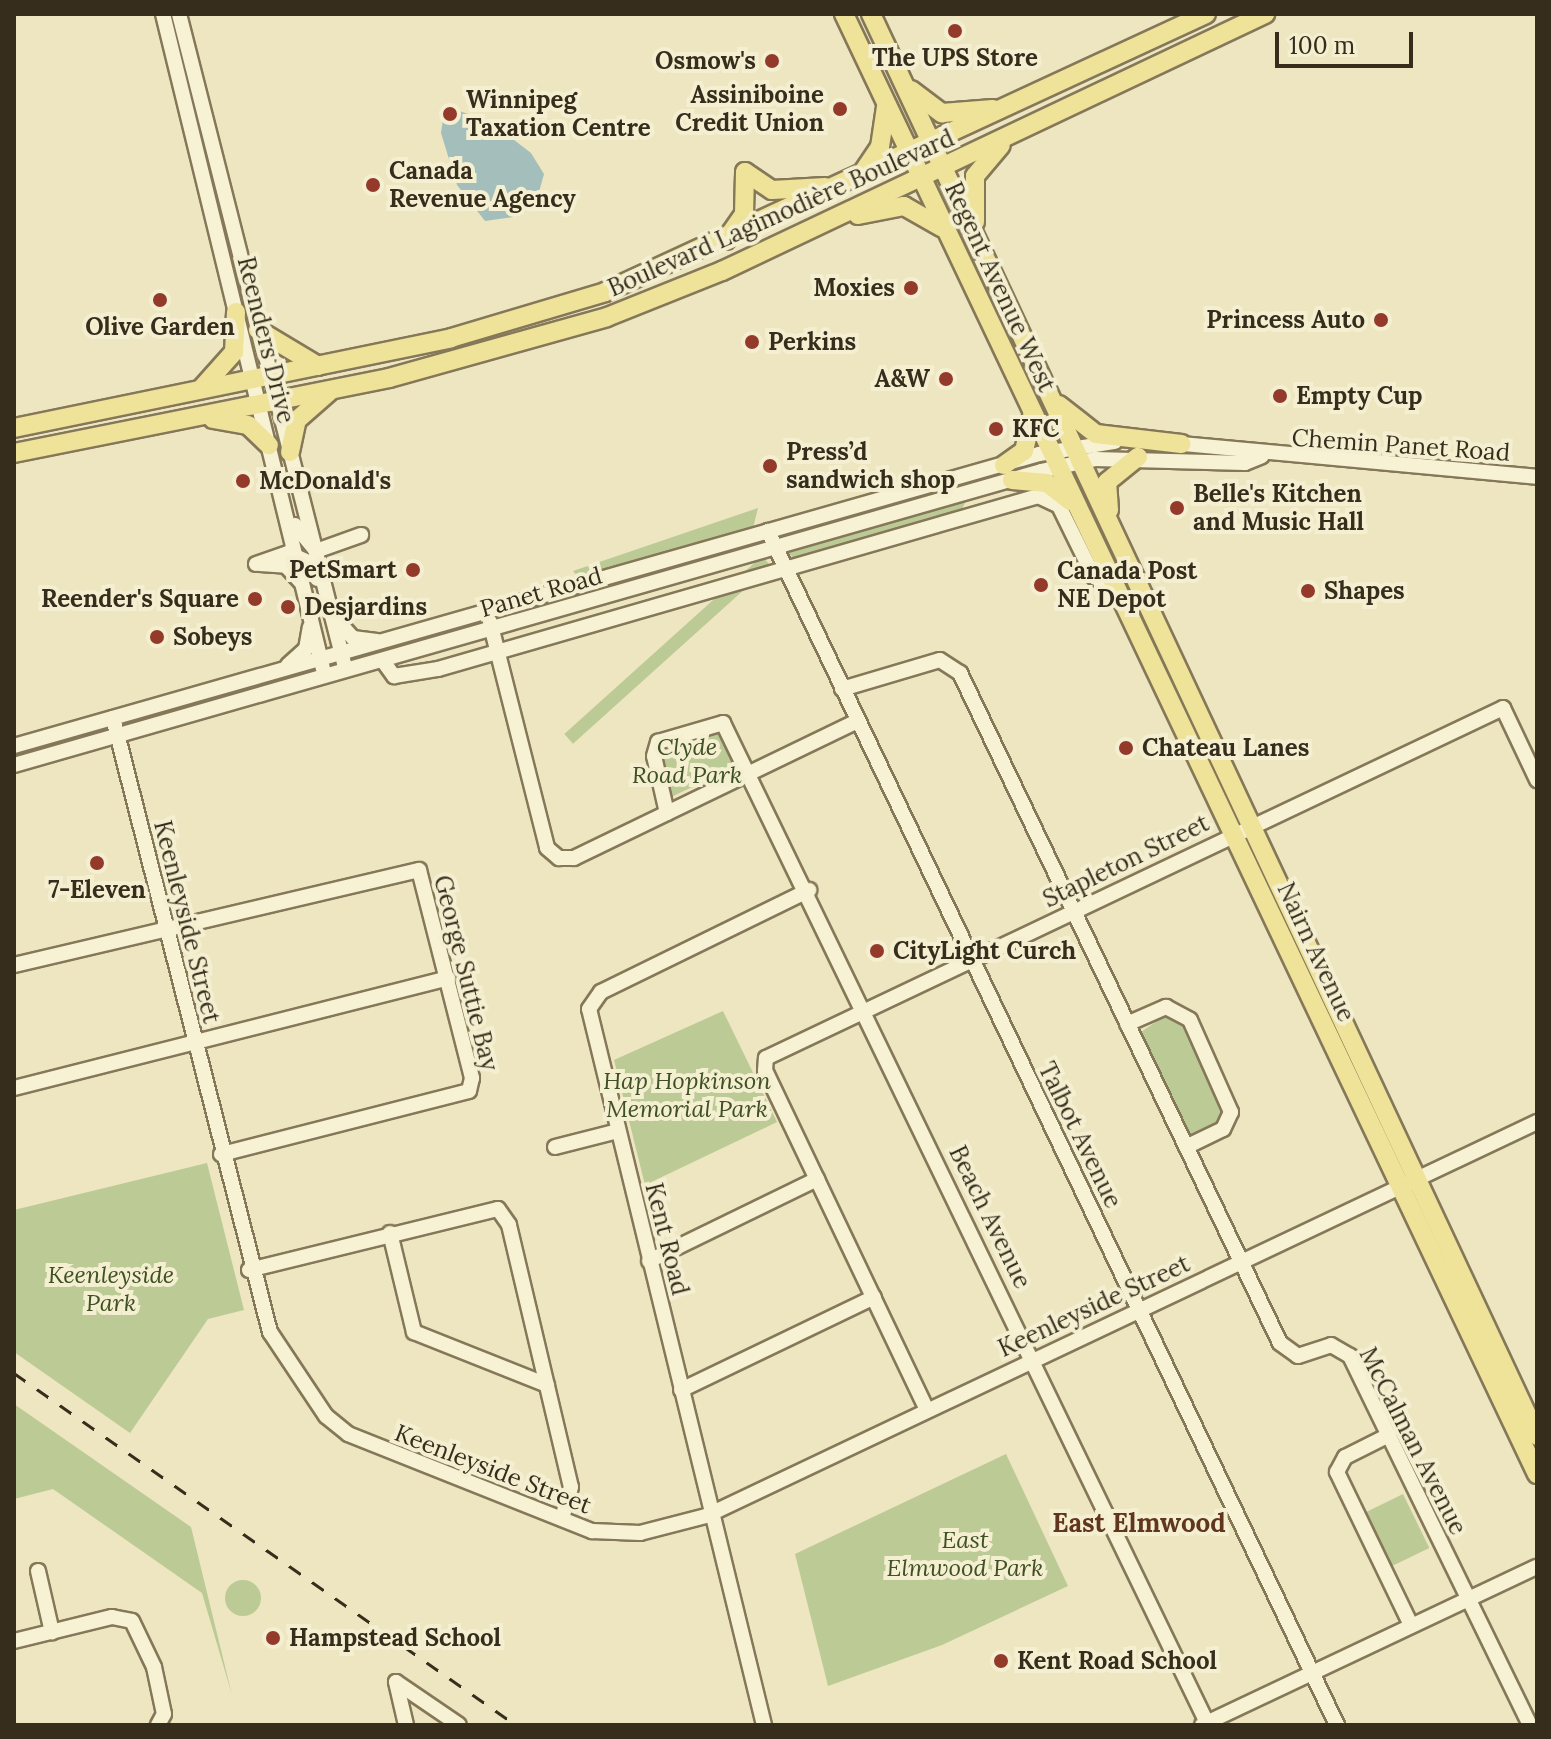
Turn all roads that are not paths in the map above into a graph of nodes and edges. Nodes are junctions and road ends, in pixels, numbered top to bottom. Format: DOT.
graph roads {
  1 [pos="163,14"];
  2 [pos="179,14"];
  3 [pos="844,14"];
  4 [pos="871,14"];
  5 [pos="1206,14"];
  6 [pos="1265,14"];
  7 [pos="904,82"];
  8 [pos="886,104"];
  9 [pos="1008,108"];
  10 [pos="200,127"];
  11 [pos="1012,134"];
  12 [pos="933,143"];
  13 [pos="910,154"];
  14 [pos="944,167"];
  15 [pos="921,177"];
  16 [pos="853,181"];
  17 [pos="832,220"];
  18 [pos="947,231"];
  19 [pos="976,232"];
  20 [pos="724,243"];
  21 [pos="236,312"];
  22 [pos="258,330"];
  23 [pos="318,366"];
  24 [pos="261,377"];
  25 [pos="333,390"];
  26 [pos="199,391"];
  27 [pos="1052,398"];
  28 [pos="268,402"];
  29 [pos="1033,413"];
  30 [pos="190,417"];
  31 [pos="14,428"];
  32 [pos="1181,444"];
  33 [pos="269,445"];
  34 [pos="290,452"];
  35 [pos="14,453"];
  36 [pos="1077,454"];
  37 [pos="1216,454"];
  38 [pos="1138,457"];
  39 [pos="1055,459"];
  40 [pos="276,468"];
  41 [pos="1008,472"];
  42 [pos="1537,477"];
  43 [pos="975,490"];
  44 [pos="1076,516"];
  45 [pos="965,517"];
  46 [pos="308,518"];
  47 [pos="773,530"];
  48 [pos="1115,540"];
  49 [pos="778,546"];
  50 [pos="316,551"];
  51 [pos="296,556"];
  52 [pos="784,566"];
  53 [pos="1126,586"];
  54 [pos="304,588"];
  55 [pos="329,607"];
  56 [pos="487,612"];
  57 [pos="310,615"];
  58 [pos="492,629"];
  59 [pos="386,641"];
  60 [pos="498,652"];
  61 [pos="342,654"];
  62 [pos="322,660"];
  63 [pos="383,661"];
  64 [pos="346,671"];
  65 [pos="276,672"];
  66 [pos="324,677"];
  67 [pos="842,689"];
  68 [pos="113,718"];
  69 [pos="858,721"];
  70 [pos="117,735"];
  71 [pos="14,746"];
  72 [pos="14,765"];
  73 [pos="753,773"];
  74 [pos="1537,780"];
  75 [pos="667,813"];
  76 [pos="1240,830"];
  77 [pos="809,890"];
  78 [pos="1073,910"];
  79 [pos="165,927"];
  80 [pos="972,959"];
  81 [pos="14,965"];
  82 [pos="448,978"];
  83 [pos="866,1009"];
  84 [pos="1127,1024"];
  85 [pos="194,1041"];
  86 [pos="14,1088"];
  87 [pos="1537,1122"];
  88 [pos="618,1131"];
  89 [pos="555,1147"];
  90 [pos="1186,1147"];
  91 [pos="221,1154"];
  92 [pos="817,1179"];
  93 [pos="1408,1183"];
  94 [pos="390,1233"];
  95 [pos="649,1261"];
  96 [pos="1240,1261"];
  97 [pos="249,1270"];
  98 [pos="874,1297"];
  99 [pos="1139,1309"];
  100 [pos="1034,1360"];
  101 [pos="547,1385"];
  102 [pos="681,1390"];
  103 [pos="927,1410"];
  104 [pos="1389,1435"];
  105 [pos="1531,1436"];
  106 [pos="1537,1474"];
  107 [pos="712,1513"];
  108 [pos="562,1519"];
  109 [pos="1537,1567"];
  110 [pos="38,1571"];
  111 [pos="1467,1598"];
  112 [pos="1411,1625"];
  113 [pos="52,1632"];
  114 [pos="14,1641"];
  115 [pos="1312,1672"];
  116 [pos="1205,1724"];
  117 [pos="158,1725"];
  118 [pos="406,1725"];
  119 [pos="459,1725"];
  120 [pos="764,1725"];
  121 [pos="1337,1725"];
  122 [pos="1530,1725"];
  1 -- 10 [label="street, Reenders Drive"];
  2 -- 10 [label="street, Reenders Drive"];
  3 -- 8 [label="main road, Regent Avenue West"];
  4 -- 7 [label="main road, Regent Avenue West"];
  5 -- 9 [label="main road, Boulevard Lagimodière Boulevard"];
  6 -- 11 [label="main road, Boulevard Lagimodière Boulevard"];
  7 -- 9 [label="main road"];
  7 -- 12 [label="main road, Regent Avenue West"];
  8 -- 13 [label="main road, Regent Avenue West"];
  8 -- 16 [label="main road"];
  9 -- 12 [label="main road, Boulevard Lagimodière Boulevard"];
  10 -- 21 [label="street, Reenders Drive"];
  10 -- 22 [label="street, Reenders Drive"];
  11 -- 14 [label="main road, Boulevard Lagimodière Boulevard"];
  11 -- 19 [label="main road"];
  12 -- 13 [label="main road, Boulevard Lagimodière Boulevard"];
  12 -- 14 [label="main road, Regent Avenue West"];
  13 -- 15 [label="main road, Regent Avenue West"];
  13 -- 16 [label="main road, Boulevard Lagimodière Boulevard"];
  14 -- 15 [label="main road, Boulevard Lagimodière Boulevard"];
  14 -- 19 [label="main road, Regent Avenue West"];
  15 -- 17 [label="main road, Boulevard Lagimodière Boulevard"];
  15 -- 18 [label="main road, Regent Avenue West"];
  16 -- 20 [label="main road, Boulevard Lagimodière Boulevard"];
  16 -- 20 [label="main road"];
  17 -- 18 [label="main road"];
  17 -- 25 [label="main road, Boulevard Lagimodière Boulevard"];
  18 -- 29 [label="main road, Regent Avenue West"];
  19 -- 27 [label="main road, Regent Avenue West"];
  20 -- 23 [label="main road, Boulevard Lagimodière Boulevard"];
  21 -- 24 [label="street, Reenders Drive"];
  21 -- 26 [label="main road"];
  22 -- 23 [label="main road"];
  22 -- 24 [label="street, Reenders Drive"];
  23 -- 24 [label="main road, Boulevard Lagimodière Boulevard"];
  24 -- 26 [label="main road, Boulevard Lagimodière Boulevard"];
  24 -- 28 [label="street, Reenders Drive"];
  25 -- 28 [label="main road, Boulevard Lagimodière Boulevard"];
  25 -- 34 [label="main road"];
  26 -- 31 [label="main road, Boulevard Lagimodière Boulevard"];
  27 -- 32 [label="main road"];
  27 -- 36 [label="main road, Regent Avenue West"];
  28 -- 30 [label="main road, Boulevard Lagimodière Boulevard"];
  28 -- 33 [label="street, Reenders Drive"];
  28 -- 34 [label="street, Reenders Drive"];
  29 -- 39 [label="main road, Regent Avenue West"];
  29 -- 41 [label="main road"];
  30 -- 33 [label="main road"];
  30 -- 35 [label="main road, Boulevard Lagimodière Boulevard"];
  32 -- 36 [label="street, Chemin Panet Road"];
  32 -- 37 [label="street, Chemin Panet Road"];
  33 -- 40 [label="street, Reenders Drive"];
  34 -- 46 [label="street, Reenders Drive"];
  36 -- 38 [label="street, Chemin Panet Road"];
  36 -- 39 [label="street, Panet Road"];
  36 -- 48 [label="main road, Nairn Avenue"];
  37 -- 38 [label="street, Chemin Panet Road"];
  37 -- 42 [label="street, Chemin Panet Road"];
  38 -- 48 [label="main road"];
  39 -- 41 [label="street, Panet Road"];
  39 -- 44 [label="main road, Nairn Avenue"];
  40 -- 50 [label="street"];
  40 -- 51 [label="street, Reenders Drive"];
  41 -- 43 [label="street, Panet Road"];
  41 -- 44 [label="main road"];
  41 -- 47 [label="street, Panet Road"];
  43 -- 45 [label="street"];
  43 -- 49 [label="street, Panet Road"];
  44 -- 45 [label="street"];
  44 -- 53 [label="main road, Nairn Avenue"];
  45 -- 52 [label="street"];
  46 -- 50 [label="street, Reenders Drive"];
  46 -- 50 [label="street"];
  47 -- 49 [label="street, Talbot Avenue"];
  47 -- 56 [label="street, Panet Road"];
  48 -- 53 [label="main road, Nairn Avenue"];
  49 -- 52 [label="street, Talbot Avenue"];
  49 -- 58 [label="street, Panet Road"];
  50 -- 55 [label="street, Reenders Drive"];
  51 -- 54 [label="street, Reenders Drive"];
  51 -- 54 [label="street"];
  51 -- 55 [label="street"];
  52 -- 60 [label="street"];
  52 -- 67 [label="street, Talbot Avenue"];
  53 -- 76 [label="main road, Nairn Avenue"];
  54 -- 57 [label="street, Reenders Drive"];
  55 -- 59 [label="street"];
  55 -- 61 [label="street, Reenders Drive"];
  56 -- 58 [label="street"];
  56 -- 59 [label="street, Panet Road"];
  57 -- 62 [label="street, Reenders Drive"];
  57 -- 65 [label="street"];
  58 -- 60 [label="street"];
  58 -- 63 [label="street, Panet Road"];
  59 -- 61 [label="street, Panet Road"];
  60 -- 63 [label="street"];
  60 -- 75 [label="street"];
  61 -- 62 [label="street, Panet Road"];
  61 -- 64 [label="street, Reenders Drive"];
  62 -- 65 [label="street, Panet Road"];
  62 -- 66 [label="street, Reenders Drive"];
  63 -- 64 [label="street, Panet Road"];
  64 -- 66 [label="street, Panet Road"];
  65 -- 68 [label="street, Panet Road"];
  66 -- 70 [label="street, Panet Road"];
  67 -- 69 [label="street, Talbot Avenue"];
  67 -- 78 [label="street, McCalman Avenue"];
  68 -- 70 [label="street, Keenleyside Street"];
  68 -- 71 [label="street, Panet Road"];
  69 -- 73 [label="street"];
  69 -- 80 [label="street, Talbot Avenue"];
  70 -- 72 [label="street, Panet Road"];
  70 -- 79 [label="street, Keenleyside Street"];
  73 -- 75 [label="street"];
  73 -- 75 [label="street, Beach Avenue"];
  73 -- 77 [label="street, Beach Avenue"];
  74 -- 76 [label="street, Stapleton Street"];
  76 -- 78 [label="street, Stapleton Street"];
  76 -- 93 [label="main road, Nairn Avenue"];
  77 -- 83 [label="street, Beach Avenue"];
  77 -- 88 [label="street, Kent Road"];
  78 -- 80 [label="street, Stapleton Street"];
  78 -- 84 [label="street, McCalman Avenue"];
  79 -- 81 [label="street"];
  79 -- 82 [label="street, George Suttie Bay"];
  79 -- 85 [label="street, Keenleyside Street"];
  80 -- 83 [label="street, Stapleton Street"];
  80 -- 99 [label="street, Talbot Avenue"];
  82 -- 85 [label="street"];
  82 -- 91 [label="street, George Suttie Bay"];
  83 -- 92 [label="street, Stapleton Street"];
  83 -- 100 [label="street, Beach Avenue"];
  84 -- 90 [label="street, McCalman Avenue"];
  84 -- 90 [label="street"];
  85 -- 86 [label="street"];
  85 -- 91 [label="street, Keenleyside Street"];
  87 -- 93 [label="street, Keenleyside Street"];
  88 -- 89 [label="street"];
  88 -- 95 [label="street, Kent Road"];
  90 -- 96 [label="street, McCalman Avenue"];
  91 -- 97 [label="street, Keenleyside Street"];
  92 -- 95 [label="street"];
  92 -- 98 [label="street"];
  93 -- 96 [label="street, Keenleyside Street"];
  93 -- 105 [label="main road, Nairn Avenue"];
  94 -- 97 [label="street"];
  94 -- 101 [label="street"];
  94 -- 101 [label="street"];
  95 -- 102 [label="street, Kent Road"];
  96 -- 99 [label="street, Keenleyside Street"];
  96 -- 104 [label="street, McCalman Avenue"];
  97 -- 108 [label="street, Keenleyside Street"];
  98 -- 102 [label="street"];
  98 -- 103 [label="street"];
  99 -- 100 [label="street, Keenleyside Street"];
  99 -- 115 [label="street, Talbot Avenue"];
  100 -- 103 [label="street, Keenleyside Street"];
  100 -- 116 [label="street, Beach Avenue"];
  101 -- 108 [label="street"];
  102 -- 107 [label="street, Kent Road"];
  103 -- 107 [label="street, Keenleyside Street"];
  104 -- 111 [label="street, McCalman Avenue"];
  104 -- 112 [label="street"];
  105 -- 106 [label="main road, Nairn Avenue"];
  107 -- 108 [label="street, Keenleyside Street"];
  107 -- 120 [label="street, Kent Road"];
  109 -- 111 [label="street"];
  110 -- 113 [label="street"];
  111 -- 112 [label="street"];
  111 -- 122 [label="street, McCalman Avenue"];
  112 -- 115 [label="street"];
  113 -- 114 [label="street"];
  113 -- 117 [label="street"];
  115 -- 116 [label="street"];
  115 -- 121 [label="street, Talbot Avenue"];
  118 -- 119 [label="street"];
}
